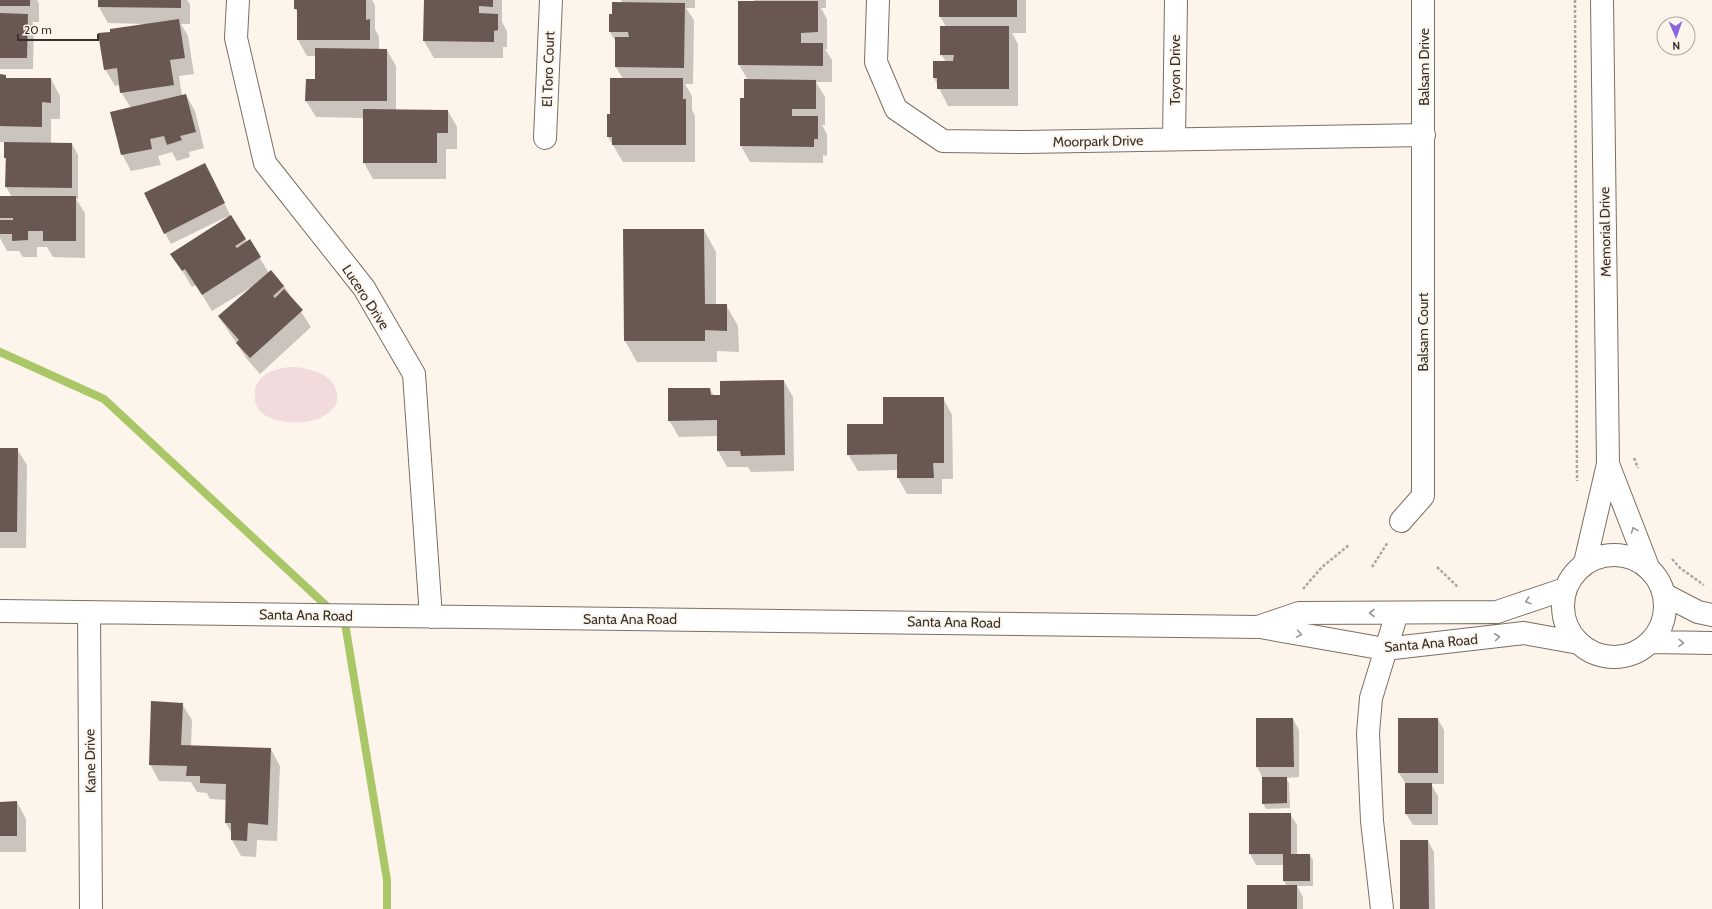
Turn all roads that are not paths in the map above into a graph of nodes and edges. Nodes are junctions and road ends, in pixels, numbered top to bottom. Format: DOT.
graph roads {
  1 [pos="238,0"];
  2 [pos="551,0"];
  3 [pos="878,0"];
  4 [pos="1176,0"];
  5 [pos="1423,0"];
  6 [pos="1602,0"];
  7 [pos="1424,135"];
  8 [pos="545,138"];
  9 [pos="1174,139"];
  10 [pos="1608,464"];
  11 [pos="1401,522"];
  12 [pos="1585,563"];
  13 [pos="1648,567"];
  14 [pos="1565,589"];
  15 [pos="1665,595"];
  16 [pos="0,611"];
  17 [pos="89,613"];
  18 [pos="1397,613"];
  19 [pos="1712,615"];
  20 [pos="431,617"];
  21 [pos="1260,627"];
  22 [pos="1651,642"];
  23 [pos="1579,643"];
  24 [pos="1712,643"];
  25 [pos="1385,649"];
  26 [pos="91,909"];
  27 [pos="1382,909"];
  1 -- 20 [label="street, Lucero Drive"];
  2 -- 8 [label="street, El Toro Court"];
  3 -- 9 [label="street, Moorpark Drive"];
  4 -- 9 [label="street, Toyon Drive"];
  5 -- 7 [label="street, Balsam Drive"];
  6 -- 10 [label="street, Memorial Drive"];
  7 -- 9 [label="street, Moorpark Drive"];
  7 -- 11 [label="street, Balsam Court"];
  10 -- 12 [label="street"];
  13 -- 10 [label="street, one-way"];
  12 -- 13 [label="street, Santa Ana Road"];
  12 -- 14 [label="street, Santa Ana Road"];
  13 -- 15 [label="street, Santa Ana Road"];
  14 -- 18 [label="street, Santa Ana Road, one-way"];
  14 -- 23 [label="street, Santa Ana Road"];
  15 -- 19 [label="street"];
  15 -- 22 [label="street, Santa Ana Road"];
  16 -- 17 [label="street, Santa Ana Road"];
  17 -- 20 [label="street, Santa Ana Road"];
  17 -- 26 [label="street, Kane Drive"];
  18 -- 21 [label="street, Santa Ana Road, one-way"];
  18 -- 25 [label="street"];
  20 -- 21 [label="street, Santa Ana Road"];
  21 -- 25 [label="street, Santa Ana Road, one-way"];
  22 -- 23 [label="street, Santa Ana Road"];
  22 -- 24 [label="street, one-way"];
  25 -- 23 [label="street, Santa Ana Road, one-way"];
  25 -- 27 [label="street"];
}
